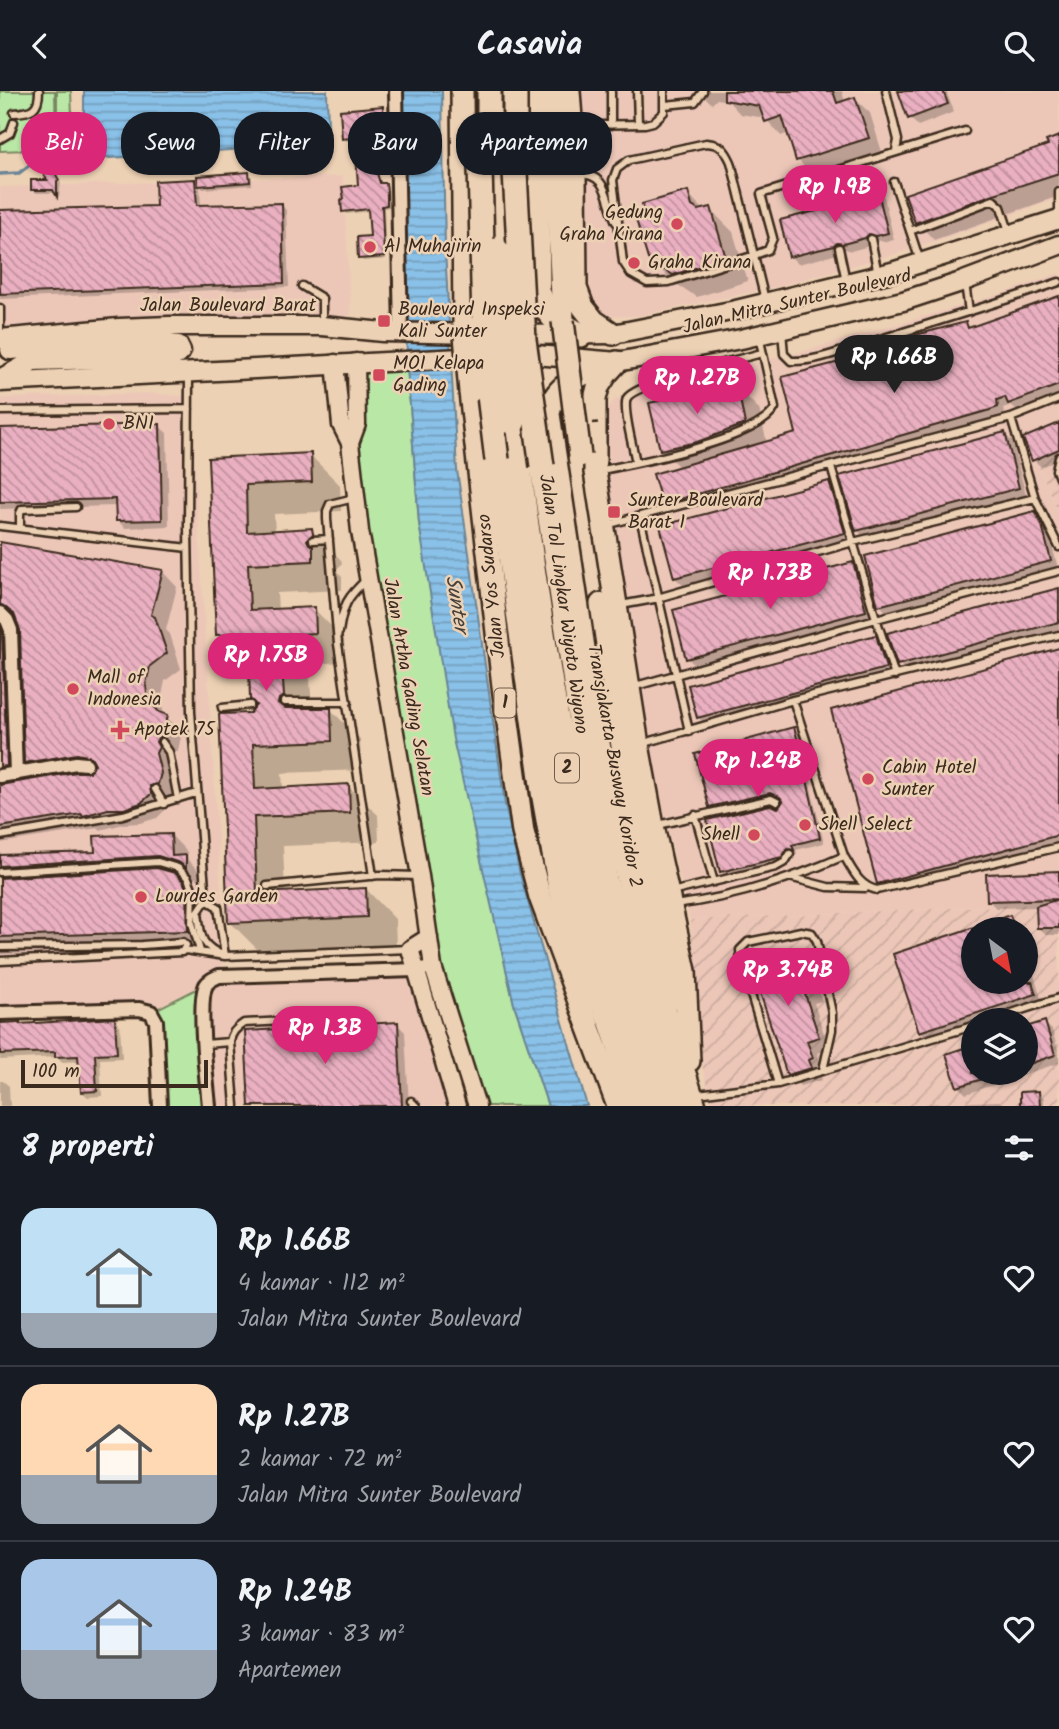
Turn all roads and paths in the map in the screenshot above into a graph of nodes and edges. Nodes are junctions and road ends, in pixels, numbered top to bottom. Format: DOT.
graph roads {
  1 [pos="39,91"];
  2 [pos="396,91"];
  3 [pos="462,91"];
  4 [pos="480,91"];
  5 [pos="489,91"];
  6 [pos="514,91"];
  7 [pos="522,91"];
  8 [pos="536,91"];
  9 [pos="553,91"];
  10 [pos="569,91"];
  11 [pos="611,91"];
  12 [pos="637,91"];
  13 [pos="664,91"];
  14 [pos="703,91"];
  15 [pos="887,91"];
  16 [pos="665,105"];
  17 [pos="489,112"];
  18 [pos="522,112"];
  19 [pos="570,112"];
  20 [pos="611,112"];
  21 [pos="14,113"];
  22 [pos="14,122"];
  23 [pos="641,124"];
  24 [pos="612,125"];
  25 [pos="965,131"];
  26 [pos="0,139"];
  27 [pos="896,151"];
  28 [pos="480,175"];
  29 [pos="493,175"];
  30 [pos="575,175"];
  31 [pos="592,175"];
  32 [pos="894,182"];
  33 [pos="1059,192"];
  34 [pos="525,199"];
  35 [pos="1059,212"];
  36 [pos="1059,219"];
  37 [pos="619,230"];
  38 [pos="909,231"];
  39 [pos="1010,235"];
  40 [pos="871,239"];
  41 [pos="1059,245"];
  42 [pos="839,248"];
  43 [pos="755,255"];
  44 [pos="921,263"];
  45 [pos="878,276"];
  46 [pos="964,281"];
  47 [pos="1059,282"];
  48 [pos="847,283"];
  49 [pos="302,286"];
  50 [pos="766,303"];
  51 [pos="0,309"];
  52 [pos="969,312"];
  53 [pos="322,326"];
  54 [pos="782,329"];
  55 [pos="0,332"];
  56 [pos="402,333"];
  57 [pos="463,333"];
  58 [pos="613,334"];
  59 [pos="581,335"];
  60 [pos="538,336"];
  61 [pos="0,339"];
  62 [pos="761,344"];
  63 [pos="0,350"];
  64 [pos="488,357"];
  65 [pos="356,362"];
  66 [pos="613,362"];
  67 [pos="335,363"];
  68 [pos="189,374"];
  69 [pos="0,380"];
  70 [pos="1059,399"];
  71 [pos="189,409"];
  72 [pos="0,411"];
  73 [pos="529,417"];
  74 [pos="1011,418"];
  75 [pos="350,443"];
  76 [pos="1059,457"];
  77 [pos="636,463"];
  78 [pos="831,467"];
  79 [pos="595,472"];
  80 [pos="1059,478"];
  81 [pos="356,498"];
  82 [pos="1035,498"];
  83 [pos="76,507"];
  84 [pos="640,517"];
  85 [pos="0,526"];
  86 [pos="603,526"];
  87 [pos="19,528"];
  88 [pos="329,539"];
  89 [pos="313,540"];
  90 [pos="853,542"];
  91 [pos="1059,547"];
  92 [pos="188,548"];
  93 [pos="1059,571"];
  94 [pos="368,578"];
  95 [pos="656,598"];
  96 [pos="616,606"];
  97 [pos="0,613"];
  98 [pos="876,619"];
  99 [pos="1059,635"];
  100 [pos="338,644"];
  101 [pos="676,675"];
  102 [pos="895,676"];
  103 [pos="629,687"];
  104 [pos="6,690"];
  105 [pos="793,700"];
  106 [pos="284,702"];
  107 [pos="348,702"];
  108 [pos="250,705"];
  109 [pos="222,708"];
  110 [pos="690,731"];
  111 [pos="162,742"];
  112 [pos="638,745"];
  113 [pos="86,764"];
  114 [pos="16,774"];
  115 [pos="0,776"];
  116 [pos="155,789"];
  117 [pos="196,793"];
  118 [pos="178,799"];
  119 [pos="777,802"];
  120 [pos="164,804"];
  121 [pos="695,815"];
  122 [pos="606,825"];
  123 [pos="653,827"];
  124 [pos="0,837"];
  125 [pos="1059,847"];
  126 [pos="790,854"];
  127 [pos="844,856"];
  128 [pos="0,872"];
  129 [pos="373,876"];
  130 [pos="420,876"];
  131 [pos="793,879"];
  132 [pos="714,882"];
  133 [pos="267,886"];
  134 [pos="866,888"];
  135 [pos="670,899"];
  136 [pos="206,900"];
  137 [pos="624,912"];
  138 [pos="429,942"];
  139 [pos="0,947"];
  140 [pos="410,949"];
  141 [pos="185,950"];
  142 [pos="200,951"];
  143 [pos="225,956"];
  144 [pos="0,961"];
  145 [pos="433,967"];
  146 [pos="416,969"];
  147 [pos="1059,998"];
  148 [pos="1028,1008"];
  149 [pos="0,1013"];
  150 [pos="608,1017"];
  151 [pos="345,1018"];
  152 [pos="961,1030"];
  153 [pos="230,1042"];
  154 [pos="205,1044"];
  155 [pos="689,1061"];
  156 [pos="824,1070"];
  157 [pos="676,1082"];
  158 [pos="778,1084"];
  159 [pos="695,1103"];
  160 [pos="160,1106"];
  161 [pos="209,1106"];
  162 [pos="235,1106"];
  163 [pos="457,1106"];
  164 [pos="477,1106"];
  165 [pos="618,1106"];
  166 [pos="639,1106"];
  167 [pos="652,1106"];
  168 [pos="674,1106"];
  1 -- 21 [label="lane"];
  2 -- 56 [label="street"];
  3 -- 165 [label="highway, Jalan Yos Sudarso / 1, bridge"];
  4 -- 57 [label="highway"];
  5 -- 17 [label="highway, Jalan Tol Lingkar Wiyoto Wiyono / 2"];
  6 -- 168 [label="highway, Jalan Tol Lingkar Wiyoto Wiyono / 2, bridge"];
  7 -- 18 [label="lane"];
  8 -- 59 [label="highway"];
  9 -- 155 [label="highway, bridge"];
  10 -- 19 [label="highway"];
  11 -- 20 [label="lane"];
  12 -- 23 [label="lane"];
  13 -- 16 [label="lane"];
  14 -- 16 [label="lane"];
  15 -- 27 [label="lane"];
  16 -- 23 [label="lane"];
  22 -- 26 [label="lane"];
  23 -- 24 [label="lane"];
  25 -- 27 [label="lane"];
  27 -- 43 [label="lane"];
  28 -- 150 [label="highway, bridge"];
  29 -- 167 [label="highway, Jalan Tol Lingkar Wiyoto Wiyono / 2, bridge"];
  30 -- 58 [label="highway"];
  31 -- 37 [label="lane"];
  32 -- 38 [label="lane"];
  33 -- 35 [label="lane"];
  34 -- 60 [label="lane"];
  36 -- 39 [label="main road, Jalan Mitra Sunter Boulevard"];
  37 -- 43 [label="lane"];
  37 -- 43 [label="lane"];
  38 -- 39 [label="lane"];
  38 -- 44 [label="lane"];
  39 -- 44 [label="main road, Jalan Mitra Sunter Boulevard"];
  40 -- 45 [label="lane"];
  41 -- 46 [label="main road, Jalan Mitra Sunter Boulevard"];
  42 -- 48 [label="lane"];
  43 -- 50 [label="lane"];
  44 -- 45 [label="main road, Jalan Mitra Sunter Boulevard"];
  45 -- 48 [label="main road, Jalan Mitra Sunter Boulevard"];
  46 -- 52 [label="lane"];
  46 -- 54 [label="main road, Jalan Mitra Sunter Boulevard"];
  47 -- 52 [label="lane"];
  48 -- 50 [label="main road, Jalan Mitra Sunter Boulevard"];
  49 -- 53 [label="lane"];
  50 -- 58 [label="main road, Jalan Mitra Sunter Boulevard"];
  51 -- 55 [label="lane"];
  52 -- 54 [label="lane"];
  53 -- 56 [label="main road, Jalan Boulevard Barat"];
  53 -- 61 [label="main road, Jalan Boulevard Barat"];
  54 -- 62 [label="main road, Jalan Mitra Sunter Boulevard"];
  56 -- 57 [label="main road, Jalan Boulevard Barat"];
  57 -- 60 [label="main road, Jalan Mitra Sunter Boulevard"];
  58 -- 59 [label="main road, Jalan Mitra Sunter Boulevard"];
  59 -- 60 [label="main road, Jalan Mitra Sunter Boulevard"];
  62 -- 66 [label="main road, Jalan Mitra Sunter Boulevard"];
  62 -- 77 [label="lane"];
  62 -- 77 [label="lane"];
  63 -- 69 [label="main road"];
  64 -- 65 [label="main road, Jalan Mitra Sunter Boulevard"];
  64 -- 66 [label="main road, Jalan Mitra Sunter Boulevard"];
  64 -- 73 [label="highway"];
  65 -- 67 [label="main road"];
  65 -- 75 [label="street, Jalan Artha Gading Selatan"];
  66 -- 73 [label="highway"];
  66 -- 79 [label="highway"];
  67 -- 68 [label="main road"];
  67 -- 75 [label="street, Jalan Artha Gading Selatan"];
  68 -- 69 [label="main road"];
  68 -- 71 [label="lane"];
  70 -- 74 [label="lane"];
  71 -- 72 [label="lane"];
  71 -- 92 [label="lane"];
  73 -- 122 [label="lane, Transjakarta Busway Koridor 2"];
  73 -- 150 [label="highway"];
  73 -- 159 [label="highway"];
  74 -- 78 [label="lane"];
  74 -- 82 [label="lane"];
  75 -- 81 [label="street, Jalan Artha Gading Selatan"];
  76 -- 80 [label="lane"];
  77 -- 79 [label="lane"];
  78 -- 84 [label="lane"];
  78 -- 90 [label="lane"];
  79 -- 86 [label="highway"];
  81 -- 88 [label="lane"];
  81 -- 94 [label="street, Jalan Artha Gading Selatan"];
  82 -- 90 [label="lane"];
  82 -- 91 [label="lane"];
  83 -- 87 [label="lane"];
  84 -- 86 [label="lane"];
  84 -- 95 [label="lane"];
  85 -- 87 [label="lane"];
  86 -- 96 [label="highway"];
  87 -- 92 [label="lane"];
  88 -- 89 [label="lane"];
  88 -- 100 [label="lane"];
  90 -- 95 [label="lane"];
  90 -- 98 [label="lane"];
  92 -- 117 [label="lane"];
  93 -- 98 [label="lane"];
  94 -- 100 [label="lane"];
  94 -- 130 [label="street, Jalan Artha Gading Selatan"];
  95 -- 96 [label="lane"];
  95 -- 101 [label="lane"];
  96 -- 103 [label="highway"];
  97 -- 104 [label="street"];
  98 -- 101 [label="lane"];
  98 -- 102 [label="lane"];
  99 -- 102 [label="lane"];
  100 -- 107 [label="lane"];
  101 -- 103 [label="lane"];
  101 -- 110 [label="lane"];
  102 -- 105 [label="lane"];
  103 -- 112 [label="highway"];
  104 -- 114 [label="street"];
  105 -- 110 [label="lane"];
  105 -- 127 [label="lane"];
  106 -- 107 [label="lane"];
  107 -- 129 [label="lane"];
  108 -- 109 [label="lane"];
  110 -- 112 [label="lane"];
  111 -- 118 [label="lane"];
  112 -- 123 [label="highway"];
  113 -- 114 [label="street"];
  114 -- 115 [label="street"];
  116 -- 120 [label="lane"];
  117 -- 118 [label="lane"];
  117 -- 136 [label="lane"];
  118 -- 120 [label="lane"];
  119 -- 121 [label="lane"];
  120 -- 124 [label="lane"];
  121 -- 123 [label="lane"];
  121 -- 132 [label="lane"];
  123 -- 135 [label="highway"];
  125 -- 134 [label="lane"];
  126 -- 132 [label="lane"];
  127 -- 131 [label="lane"];
  127 -- 134 [label="lane"];
  128 -- 142 [label="lane"];
  129 -- 130 [label="lane"];
  129 -- 133 [label="lane"];
  130 -- 138 [label="street, Jalan Artha Gading Selatan"];
  131 -- 134 [label="lane"];
  131 -- 135 [label="lane"];
  132 -- 135 [label="lane"];
  135 -- 155 [label="highway"];
  136 -- 143 [label="lane"];
  136 -- 143 [label="lane"];
  137 -- 157 [label="lane, Transjakarta Busway Koridor 2"];
  138 -- 140 [label="street"];
  138 -- 145 [label="street, Jalan Artha Gading Selatan"];
  139 -- 141 [label="lane"];
  140 -- 143 [label="lane"];
  140 -- 146 [label="street"];
  141 -- 142 [label="lane"];
  141 -- 144 [label="lane"];
  142 -- 143 [label="lane"];
  145 -- 146 [label="street"];
  145 -- 164 [label="street, Jalan Artha Gading Selatan"];
  146 -- 154 [label="street"];
  146 -- 163 [label="street"];
  147 -- 148 [label="lane"];
  149 -- 160 [label="street"];
  150 -- 166 [label="highway"];
  151 -- 153 [label="lane"];
  152 -- 156 [label="lane"];
  153 -- 154 [label="lane"];
  153 -- 162 [label="lane"];
  154 -- 161 [label="street"];
  155 -- 159 [label="highway"];
  156 -- 158 [label="lane"];
  156 -- 158 [label="lane"];
  158 -- 159 [label="lane"];
}
